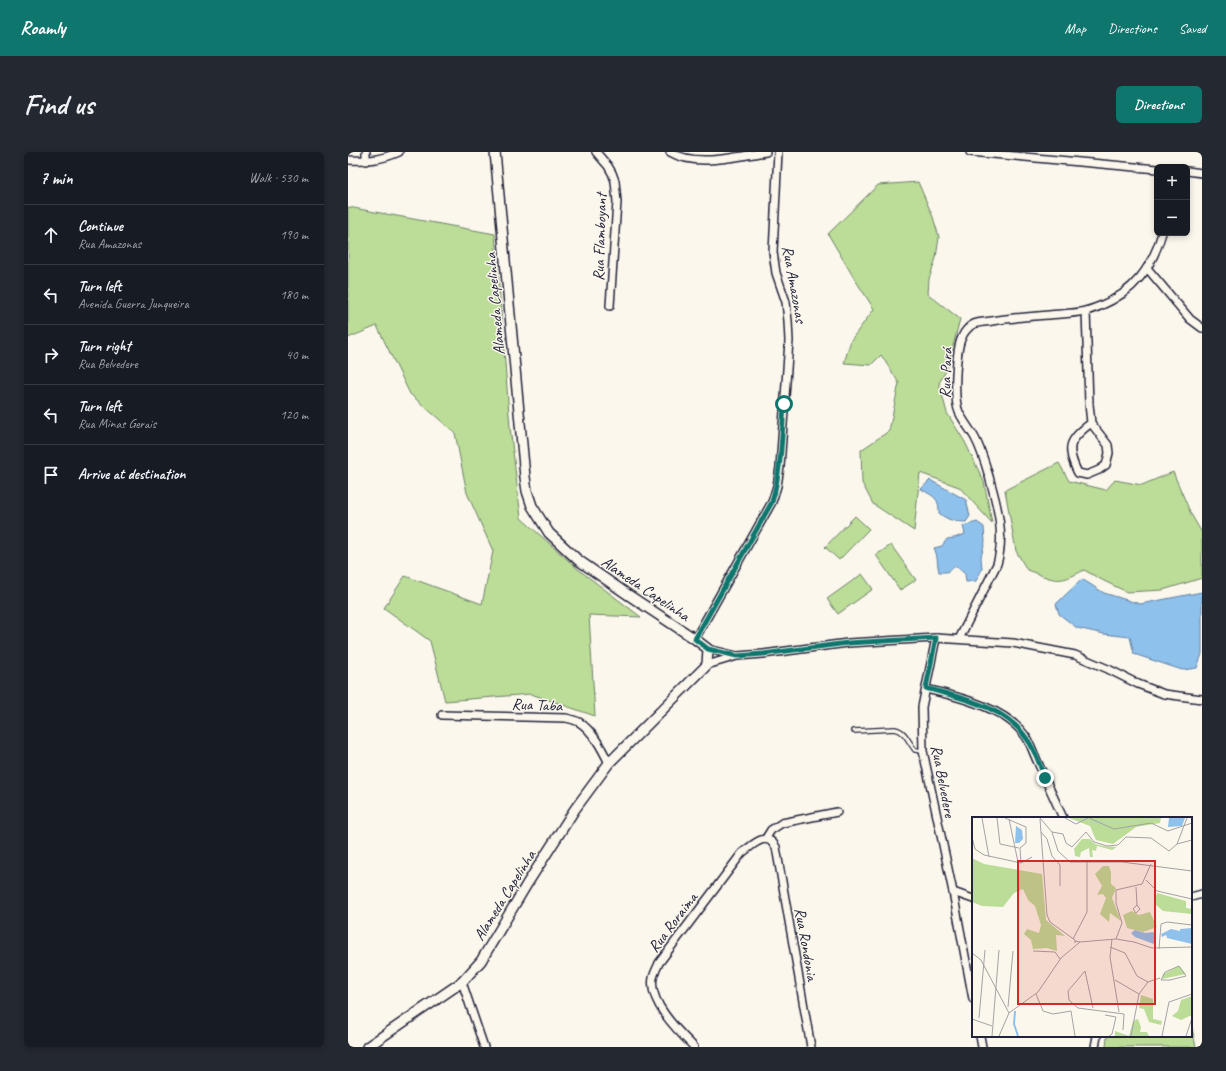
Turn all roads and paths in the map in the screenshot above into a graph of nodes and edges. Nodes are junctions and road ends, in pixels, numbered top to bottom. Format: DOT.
graph roads {
  1 [pos="366,152"];
  2 [pos="399,152"];
  3 [pos="495,152"];
  4 [pos="596,152"];
  5 [pos="670,152"];
  6 [pos="766,152"];
  7 [pos="778,152"];
  8 [pos="970,152"];
  9 [pos="348,160"];
  10 [pos="366,161"];
  11 [pos="1154,168"];
  12 [pos="1190,171"];
  13 [pos="1202,173"];
  14 [pos="1161,236"];
  15 [pos="1147,268"];
  16 [pos="610,306"];
  17 [pos="1086,311"];
  18 [pos="1202,328"];
  19 [pos="1091,423"];
  20 [pos="936,638"];
  21 [pos="695,639"];
  22 [pos="959,639"];
  23 [pos="708,649"];
  24 [pos="737,656"];
  25 [pos="707,665"];
  26 [pos="926,688"];
  27 [pos="1202,699"];
  28 [pos="442,715"];
  29 [pos="854,731"];
  30 [pos="923,751"];
  31 [pos="609,763"];
  32 [pos="837,812"];
  33 [pos="1063,817"];
  34 [pos="766,838"];
  35 [pos="953,892"];
  36 [pos="1202,894"];
  37 [pos="1192,897"];
  38 [pos="972,899"];
  39 [pos="462,982"];
  40 [pos="972,994"];
  41 [pos="980,1037"];
  42 [pos="1097,1037"];
  43 [pos="367,1047"];
  44 [pos="484,1047"];
  45 [pos="694,1047"];
  46 [pos="811,1047"];
  47 [pos="982,1047"];
  48 [pos="1095,1047"];
  1 -- 10 [label="street"];
  2 -- 10 [label="street"];
  3 -- 21 [label="street, Alameda Capelinha"];
  4 -- 16 [label="street, Rua Flamboyant"];
  5 -- 6 [label="street"];
  7 -- 21 [label="street, Rua Amazonas"];
  8 -- 11 [label="street"];
  9 -- 10 [label="street"];
  12 -- 13 [label="street"];
  14 -- 15 [label="street, Rua Pará"];
  15 -- 17 [label="street, Rua Pará"];
  15 -- 18 [label="street"];
  17 -- 19 [label="street"];
  17 -- 22 [label="street, Rua Pará"];
  19 -- 19 [label="street"];
  20 -- 22 [label="street"];
  20 -- 24 [label="street"];
  20 -- 26 [label="street, Rua Belvedere"];
  21 -- 23 [label="street, Alameda Capelinha"];
  22 -- 27 [label="street"];
  23 -- 24 [label="street"];
  23 -- 25 [label="street"];
  24 -- 25 [label="street"];
  25 -- 31 [label="street, Alameda Capelinha"];
  26 -- 30 [label="street, Rua Belvedere"];
  26 -- 33 [label="street"];
  28 -- 31 [label="street, Rua Taba"];
  29 -- 30 [label="lane"];
  30 -- 35 [label="street, Rua Belvedere"];
  31 -- 39 [label="street, Alameda Capelinha"];
  32 -- 34 [label="street, Rua Roraima"];
  34 -- 45 [label="street, Rua Roraima"];
  34 -- 46 [label="street, Rua Rondonia"];
  35 -- 38 [label="street"];
  35 -- 40 [label="street, Rua Belvedere"];
  36 -- 37 [label="street"];
  39 -- 43 [label="street, Alameda Capelinha"];
  39 -- 44 [label="street"];
  41 -- 47 [label="street"];
  42 -- 48 [label="street"];
}
